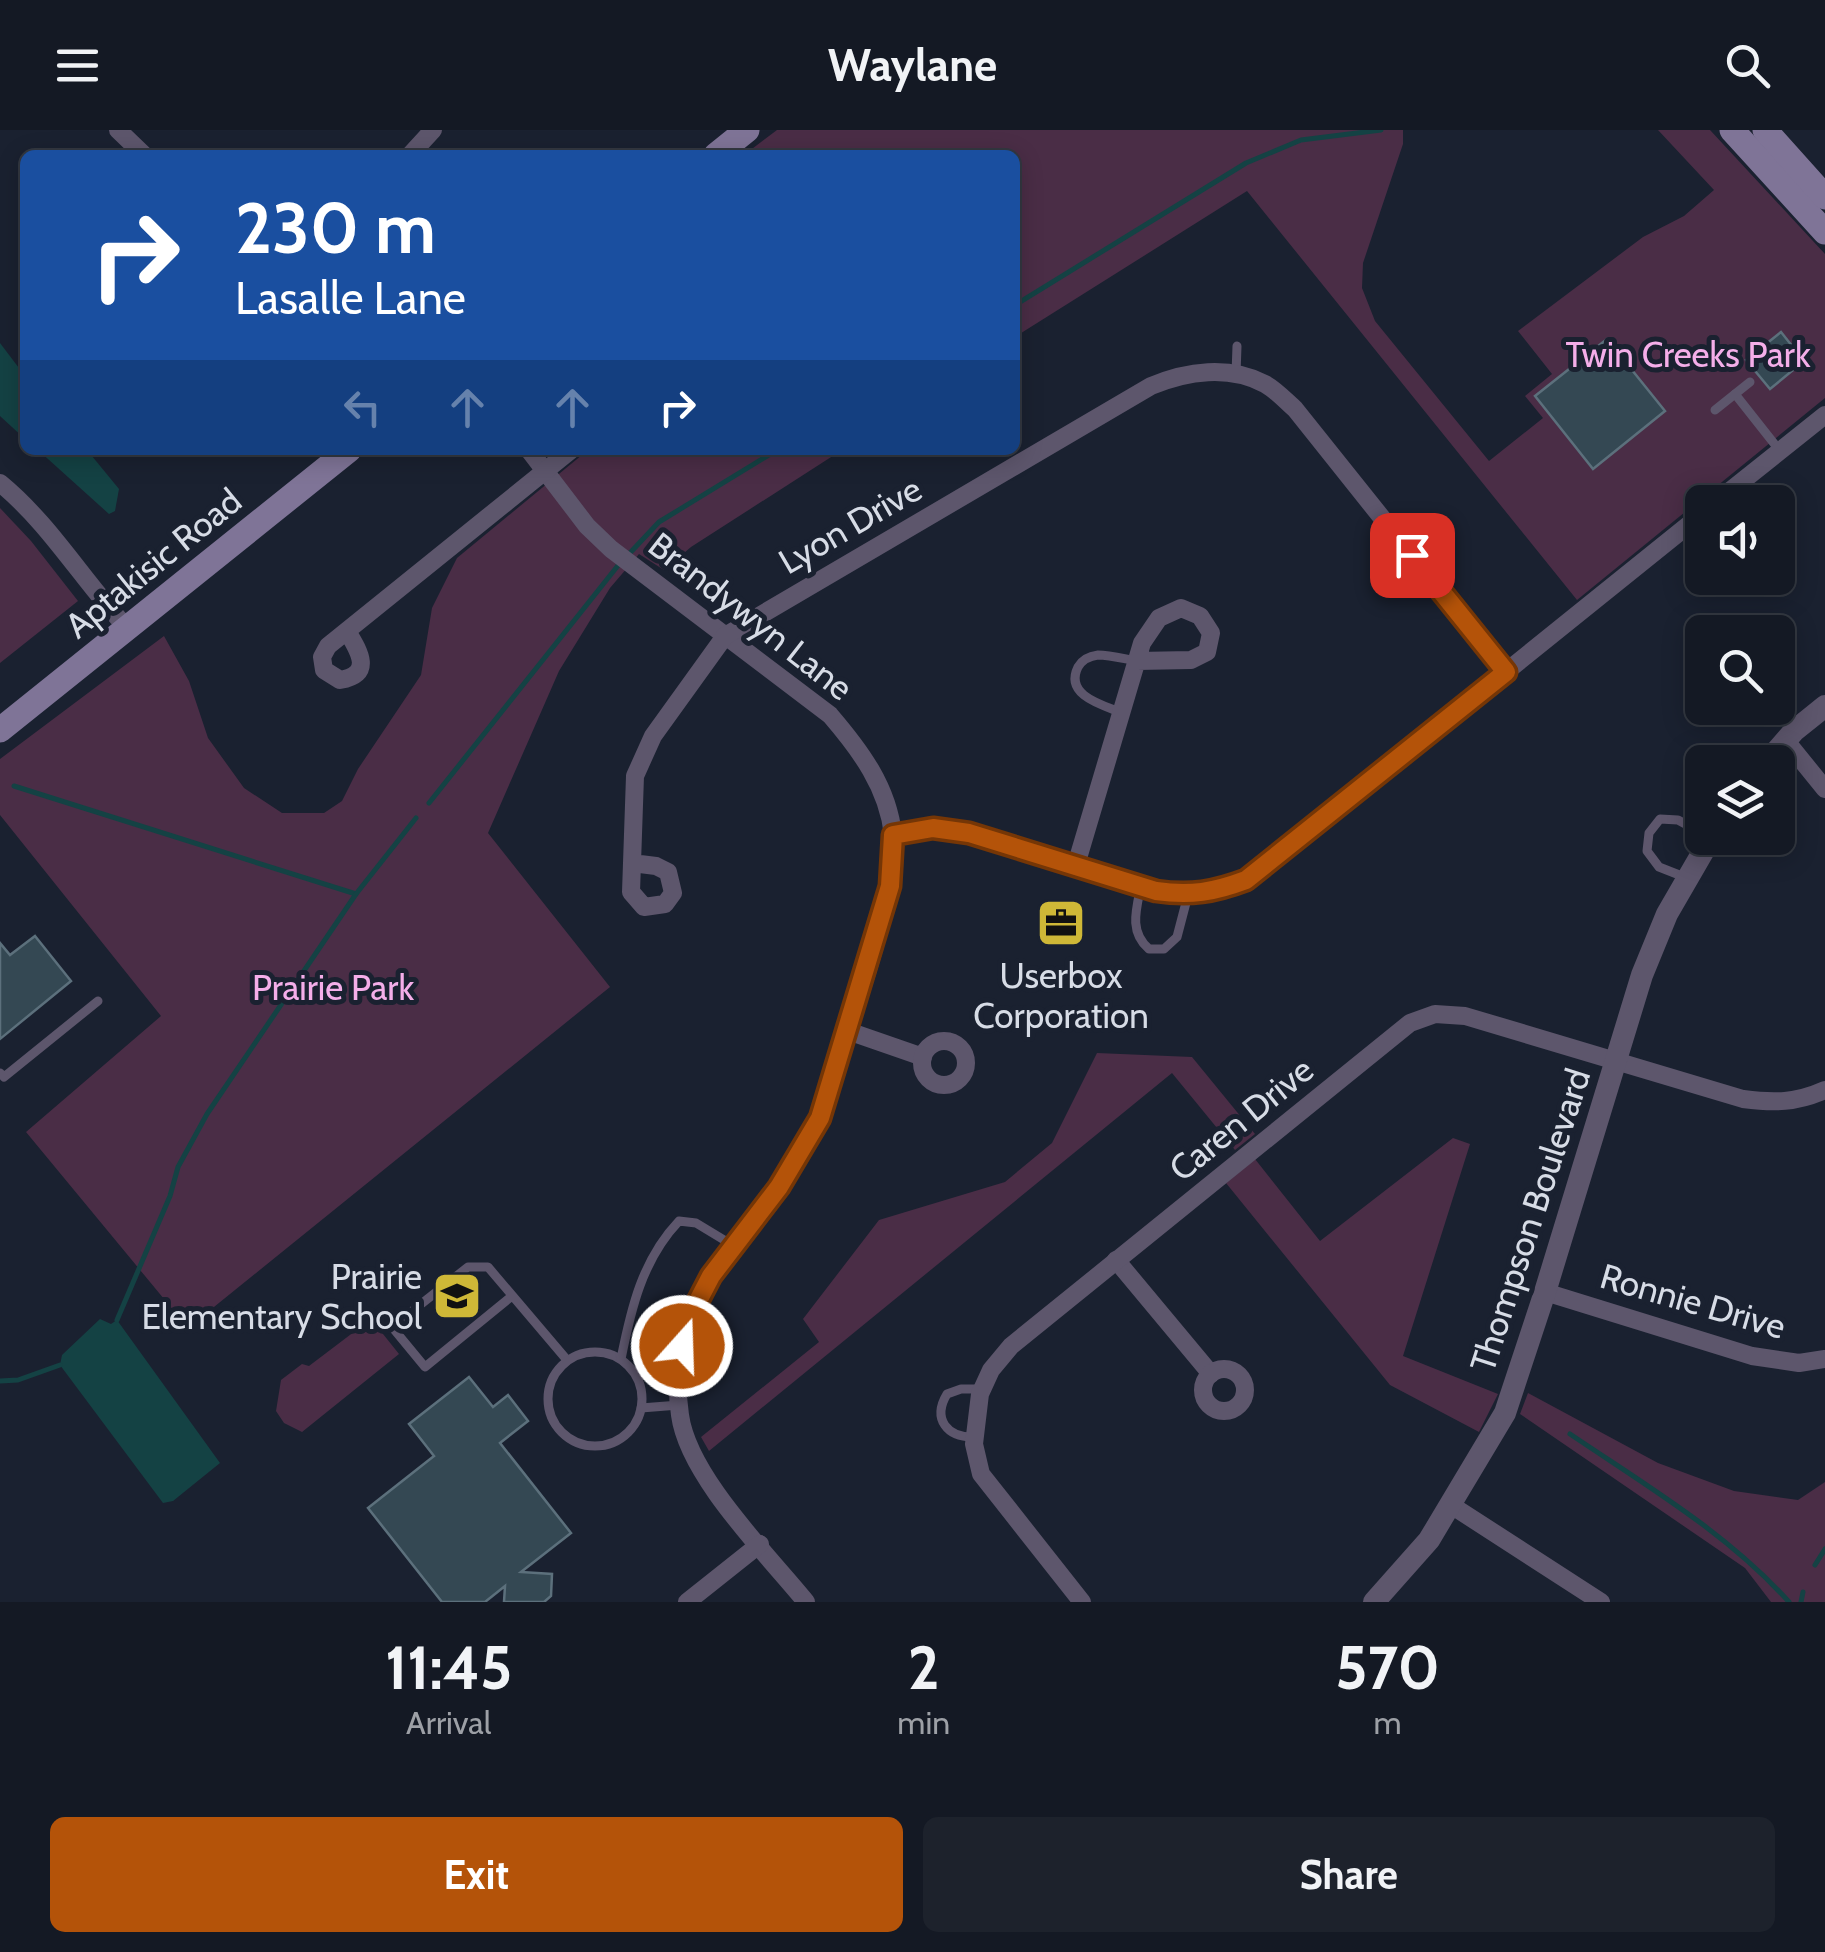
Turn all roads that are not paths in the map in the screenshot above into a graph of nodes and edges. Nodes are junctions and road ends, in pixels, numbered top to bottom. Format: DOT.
graph roads {
  1 [pos="118,130"];
  2 [pos="433,130"];
  3 [pos="747,130"];
  4 [pos="1732,130"];
  5 [pos="1765,130"];
  6 [pos="139,150"];
  7 [pos="415,150"];
  8 [pos="722,150"];
  9 [pos="1825,197"];
  10 [pos="1825,232"];
  11 [pos="1237,346"];
  12 [pos="1236,374"];
  13 [pos="1750,382"];
  14 [pos="1735,394"];
  15 [pos="1716,410"];
  16 [pos="1825,415"];
  17 [pos="1780,451"];
  18 [pos="343,455"];
  19 [pos="532,455"];
  20 [pos="565,455"];
  21 [pos="546,471"];
  22 [pos="0,483"];
  23 [pos="1737,485"];
  24 [pos="1685,528"];
  25 [pos="126,628"];
  26 [pos="346,632"];
  27 [pos="725,636"];
  28 [pos="1137,661"];
  29 [pos="1506,672"];
  30 [pos="1825,706"];
  31 [pos="1120,712"];
  32 [pos="0,730"];
  33 [pos="1786,740"];
  34 [pos="1782,745"];
  35 [pos="1825,789"];
  36 [pos="1685,824"];
  37 [pos="893,835"];
  38 [pos="1701,855"];
  39 [pos="632,863"];
  40 [pos="1076,865"];
  41 [pos="1687,878"];
  42 [pos="1140,886"];
  43 [pos="1188,895"];
  44 [pos="98,1001"];
  45 [pos="848,1030"];
  46 [pos="923,1056"];
  47 [pos="1617,1062"];
  48 [pos="0,1073"];
  49 [pos="1825,1090"];
  50 [pos="734,1246"];
  51 [pos="1116,1260"];
  52 [pos="1546,1292"];
  53 [pos="512,1296"];
  54 [pos="621,1359"];
  55 [pos="567,1360"];
  56 [pos="1825,1360"];
  57 [pos="678,1368"];
  58 [pos="636,1374"];
  59 [pos="1211,1374"];
  60 [pos="982,1389"];
  61 [pos="679,1405"];
  62 [pos="642,1408"];
  63 [pos="975,1437"];
  64 [pos="1451,1505"];
  65 [pos="760,1544"];
  66 [pos="687,1602"];
  67 [pos="806,1602"];
  68 [pos="1082,1602"];
  69 [pos="1374,1602"];
  70 [pos="1600,1602"];
  1 -- 6 [label="street"];
  2 -- 7 [label="street"];
  3 -- 8 [label="main road"];
  4 -- 10 [label="main road"];
  5 -- 9 [label="main road"];
  11 -- 12 [label="lane"];
  12 -- 27 [label="street, Lyon Drive"];
  12 -- 29 [label="street, Lyon Drive"];
  13 -- 14 [label="lane"];
  14 -- 15 [label="lane"];
  14 -- 17 [label="lane"];
  16 -- 17 [label="street"];
  17 -- 23 [label="street"];
  18 -- 25 [label="main road, Aptakisic Road"];
  19 -- 21 [label="street, Brandywyn Lane"];
  20 -- 21 [label="street"];
  21 -- 26 [label="street"];
  21 -- 27 [label="street, Brandywyn Lane"];
  22 -- 25 [label="street"];
  24 -- 29 [label="street"];
  25 -- 32 [label="main road, Aptakisic Road"];
  27 -- 37 [label="street, Brandywyn Lane"];
  27 -- 39 [label="street"];
  28 -- 31 [label="street"];
  28 -- 31 [label="lane"];
  29 -- 43 [label="street"];
  30 -- 33 [label="street"];
  31 -- 40 [label="street"];
  33 -- 34 [label="street"];
  33 -- 35 [label="street"];
  36 -- 41 [label="lane"];
  37 -- 40 [label="street"];
  37 -- 45 [label="street, Brandywyn Lane"];
  38 -- 41 [label="street, Thompson Boulevard"];
  40 -- 42 [label="street"];
  41 -- 47 [label="street, Thompson Boulevard"];
  42 -- 43 [label="street"];
  42 -- 43 [label="lane"];
  44 -- 48 [label="lane"];
  45 -- 46 [label="street"];
  45 -- 50 [label="street, Brandywyn Lane"];
  47 -- 49 [label="street, Caren Drive"];
  47 -- 51 [label="street, Caren Drive"];
  47 -- 52 [label="street, Thompson Boulevard"];
  50 -- 54 [label="lane"];
  50 -- 57 [label="street, Brandywyn Lane"];
  51 -- 59 [label="street"];
  51 -- 60 [label="street, Caren Drive"];
  52 -- 56 [label="street, Ronnie Drive"];
  52 -- 64 [label="street, Thompson Boulevard"];
  53 -- 53 [label="lane"];
  53 -- 55 [label="lane"];
  54 -- 55 [label="lane"];
  54 -- 58 [label="lane"];
  55 -- 62 [label="lane"];
  57 -- 58 [label="lane"];
  57 -- 61 [label="street, Brandywyn Lane"];
  58 -- 62 [label="lane"];
  60 -- 63 [label="street, Caren Drive"];
  60 -- 63 [label="lane"];
  61 -- 62 [label="lane"];
  61 -- 65 [label="street, Brandywyn Lane"];
  63 -- 68 [label="street, Caren Drive"];
  64 -- 69 [label="street, Thompson Boulevard"];
  64 -- 70 [label="street"];
  65 -- 66 [label="street"];
  65 -- 67 [label="street, Brandywyn Lane"];
}
